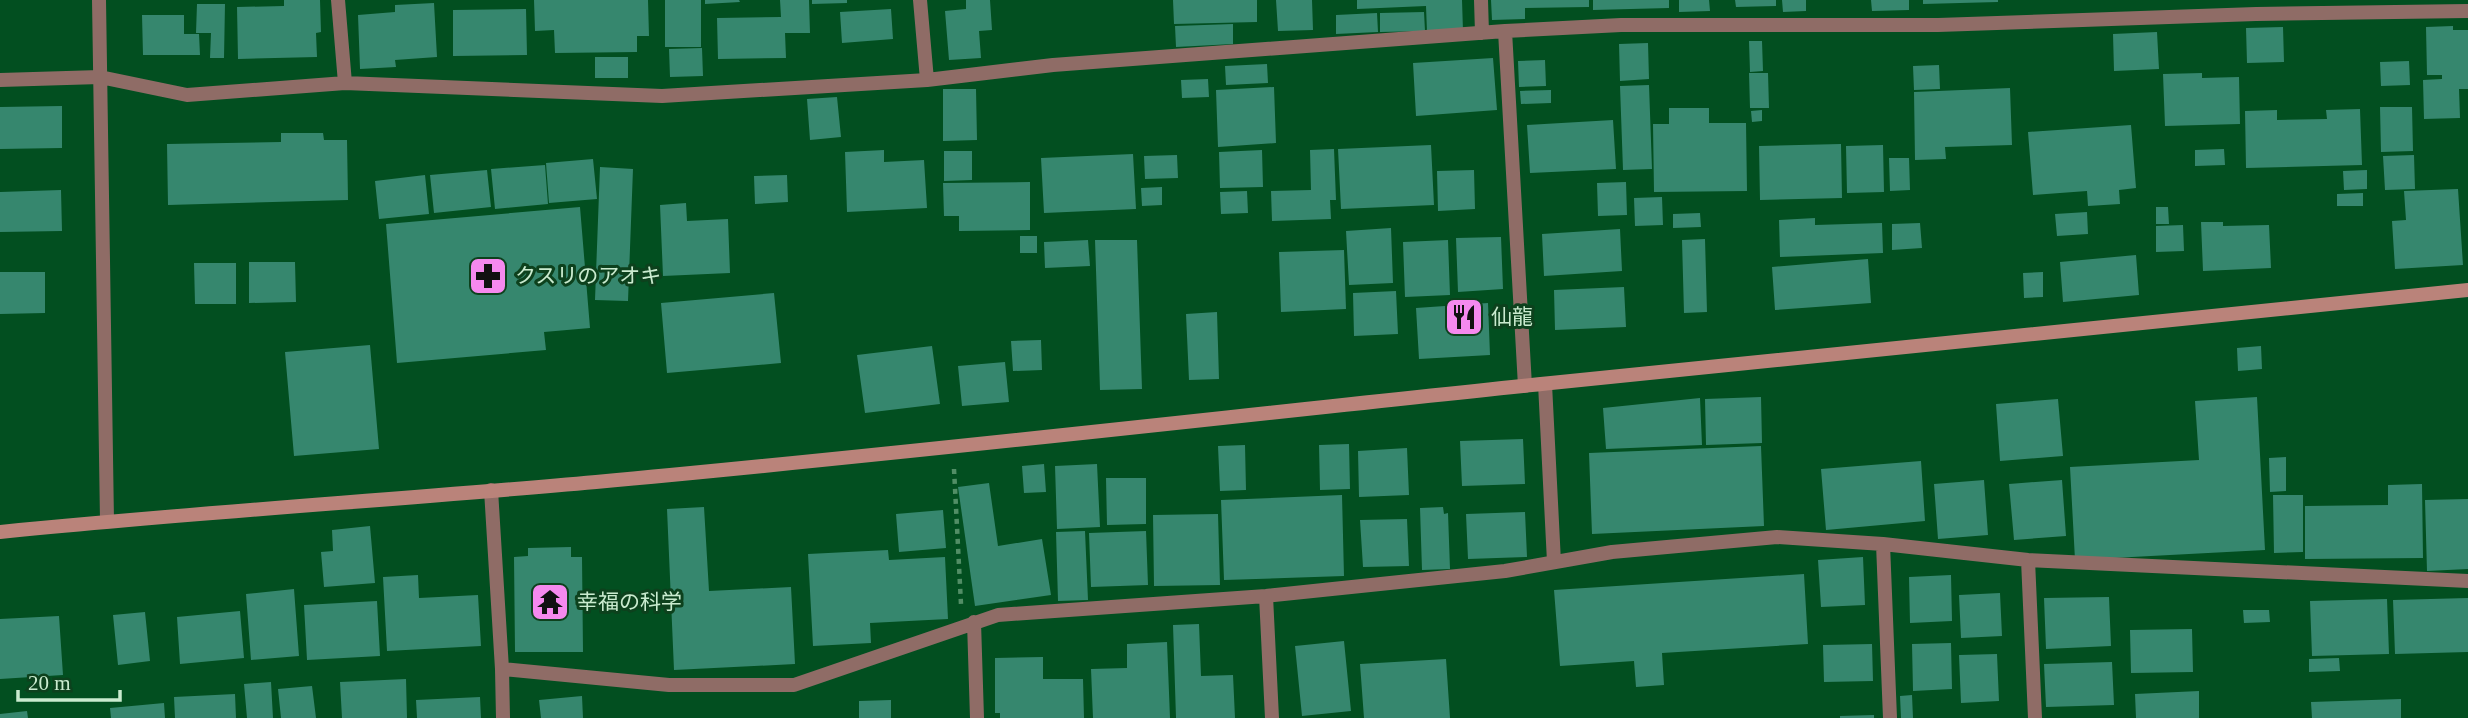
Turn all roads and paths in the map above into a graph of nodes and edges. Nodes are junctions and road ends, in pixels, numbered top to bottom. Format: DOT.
graph roads {
  1 [pos="99,0"];
  2 [pos="338,0"];
  3 [pos="920,0"];
  4 [pos="1481,0"];
  5 [pos="2468,11"];
  6 [pos="1505,31"];
  7 [pos="1482,33"];
  8 [pos="100,77"];
  9 [pos="928,79"];
  10 [pos="0,80"];
  11 [pos="345,83"];
  12 [pos="2468,290"];
  13 [pos="1545,384"];
  14 [pos="1525,386"];
  15 [pos="953,447"];
  16 [pos="491,490"];
  17 [pos="107,521"];
  18 [pos="0,532"];
  19 [pos="1883,544"];
  20 [pos="2028,560"];
  21 [pos="1554,562"];
  22 [pos="2468,581"];
  23 [pos="1266,596"];
  24 [pos="968,624"];
  25 [pos="502,668"];
  26 [pos="502,718"];
  27 [pos="977,718"];
  28 [pos="1272,718"];
  29 [pos="1890,718"];
  30 [pos="2035,718"];
  1 -- 8 [label="street"];
  2 -- 11 [label="street"];
  3 -- 9 [label="street"];
  4 -- 7 [label="street"];
  5 -- 6 [label="street"];
  6 -- 7 [label="street"];
  6 -- 14 [label="street"];
  7 -- 9 [label="street"];
  8 -- 10 [label="street"];
  8 -- 11 [label="street"];
  8 -- 17 [label="street"];
  9 -- 11 [label="street"];
  12 -- 13 [label="street"];
  13 -- 14 [label="street"];
  13 -- 21 [label="street"];
  14 -- 15 [label="street"];
  15 -- 16 [label="street"];
  15 -- 24 [label="path"];
  16 -- 17 [label="street"];
  16 -- 25 [label="street"];
  17 -- 18 [label="street"];
  19 -- 20 [label="street"];
  19 -- 21 [label="street"];
  19 -- 29 [label="street"];
  20 -- 22 [label="street"];
  20 -- 30 [label="street"];
  21 -- 23 [label="street"];
  23 -- 24 [label="street"];
  23 -- 28 [label="street"];
  24 -- 25 [label="street"];
  24 -- 27 [label="street"];
  25 -- 26 [label="street"];
}
